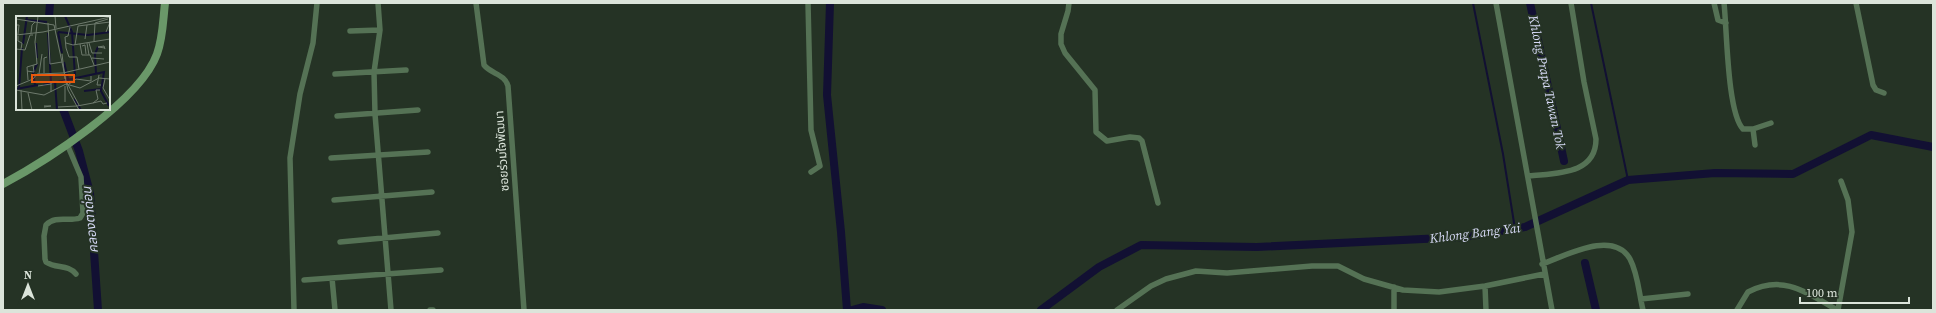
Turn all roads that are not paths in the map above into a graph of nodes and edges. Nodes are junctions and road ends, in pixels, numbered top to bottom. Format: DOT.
graph roads {
  1 [pos="165,3"];
  2 [pos="317,3"];
  3 [pos="378,3"];
  4 [pos="476,3"];
  5 [pos="808,3"];
  6 [pos="1069,3"];
  7 [pos="1496,3"];
  8 [pos="1570,3"];
  9 [pos="1714,3"];
  10 [pos="1724,3"];
  11 [pos="1856,3"];
  12 [pos="1726,23"];
  13 [pos="380,30"];
  14 [pos="350,31"];
  15 [pos="406,70"];
  16 [pos="374,72"];
  17 [pos="335,74"];
  18 [pos="1884,93"];
  19 [pos="418,110"];
  20 [pos="375,114"];
  21 [pos="337,116"];
  22 [pos="1771,123"];
  23 [pos="1753,130"];
  24 [pos="68,143"];
  25 [pos="1755,145"];
  26 [pos="428,152"];
  27 [pos="378,155"];
  28 [pos="331,158"];
  29 [pos="811,172"];
  30 [pos="1529,176"];
  31 [pos="1841,181"];
  32 [pos="3,184"];
  33 [pos="432,192"];
  34 [pos="382,197"];
  35 [pos="334,200"];
  36 [pos="1158,203"];
  37 [pos="438,233"];
  38 [pos="385,238"];
  39 [pos="340,242"];
  40 [pos="1542,264"];
  41 [pos="442,270"];
  42 [pos="76,274"];
  43 [pos="1544,274"];
  44 [pos="388,275"];
  45 [pos="332,278"];
  46 [pos="304,280"];
  47 [pos="1485,286"];
  48 [pos="1394,287"];
  49 [pos="1688,294"];
  50 [pos="1641,300"];
  51 [pos="294,310"];
  52 [pos="335,310"];
  53 [pos="391,310"];
  54 [pos="430,310"];
  55 [pos="433,310"];
  56 [pos="524,310"];
  57 [pos="1117,310"];
  58 [pos="1394,310"];
  59 [pos="1486,310"];
  60 [pos="1552,310"];
  61 [pos="1643,310"];
  62 [pos="1737,310"];
  63 [pos="1838,310"];
  1 -- 24 [label="street"];
  2 -- 51 [label="street"];
  3 -- 13 [label="street"];
  4 -- 56 [label="street, ซอยร่วมใจพัฒนา"];
  5 -- 29 [label="street"];
  6 -- 36 [label="street"];
  7 -- 30 [label="street"];
  8 -- 30 [label="street"];
  9 -- 12 [label="street"];
  10 -- 12 [label="street"];
  11 -- 18 [label="street"];
  12 -- 23 [label="street"];
  13 -- 14 [label="street"];
  13 -- 16 [label="street"];
  15 -- 16 [label="street"];
  16 -- 17 [label="street"];
  16 -- 20 [label="street"];
  19 -- 20 [label="street"];
  20 -- 21 [label="street"];
  20 -- 27 [label="street"];
  22 -- 23 [label="street"];
  23 -- 25 [label="street"];
  24 -- 32 [label="street"];
  24 -- 42 [label="street"];
  26 -- 27 [label="street"];
  27 -- 28 [label="street"];
  27 -- 34 [label="street"];
  30 -- 40 [label="street"];
  31 -- 63 [label="street"];
  33 -- 34 [label="street"];
  34 -- 35 [label="street"];
  34 -- 38 [label="street"];
  37 -- 38 [label="street"];
  38 -- 39 [label="street"];
  38 -- 44 [label="street"];
  40 -- 43 [label="street"];
  40 -- 50 [label="street"];
  41 -- 44 [label="street"];
  43 -- 47 [label="street"];
  43 -- 60 [label="street"];
  44 -- 45 [label="street"];
  44 -- 53 [label="street"];
  45 -- 46 [label="street"];
  45 -- 52 [label="street"];
  47 -- 48 [label="street"];
  47 -- 59 [label="street"];
  48 -- 57 [label="street"];
  48 -- 58 [label="street"];
  49 -- 50 [label="street"];
  50 -- 61 [label="street"];
  54 -- 55 [label="street"];
  62 -- 63 [label="street"];
}
